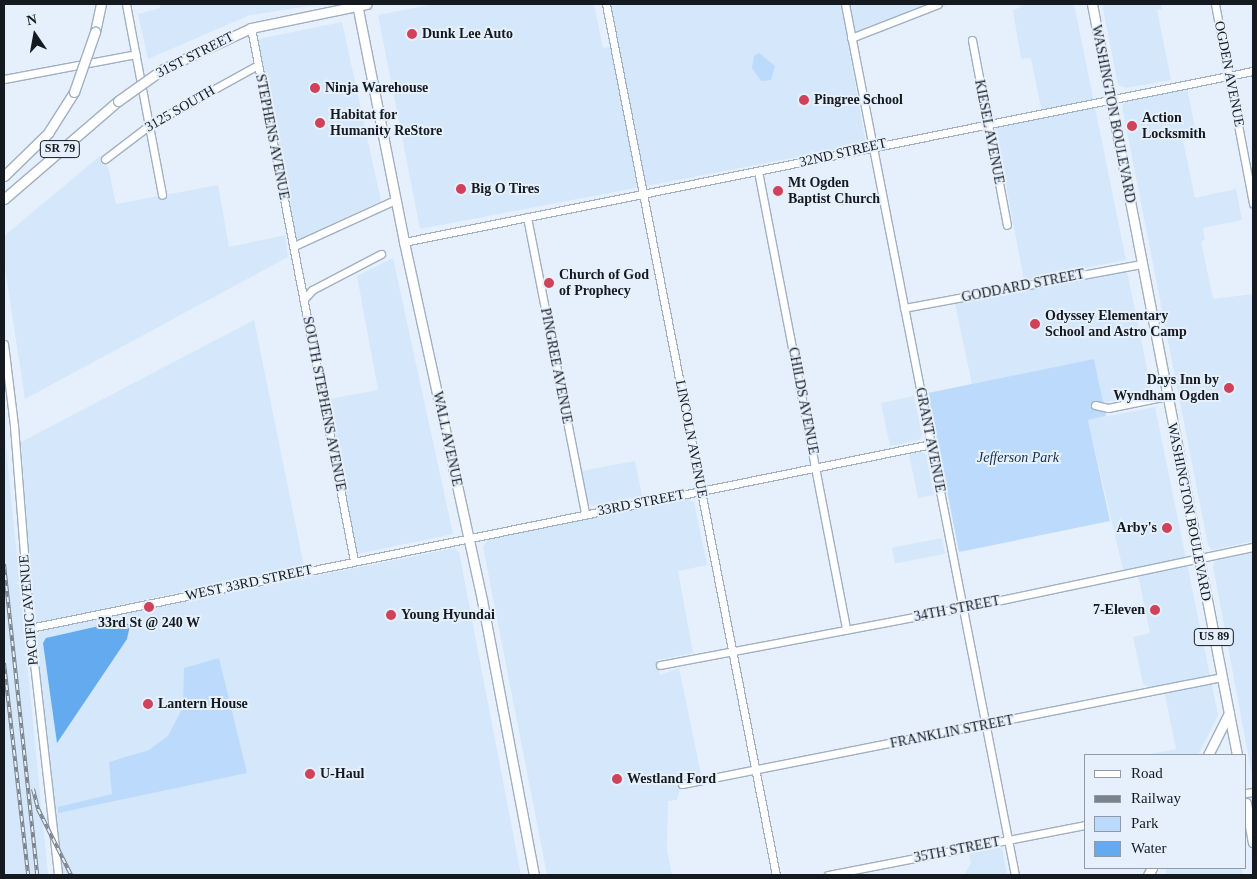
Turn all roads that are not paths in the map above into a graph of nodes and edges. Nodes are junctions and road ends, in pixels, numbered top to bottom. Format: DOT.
graph roads {
  1 [pos="101,4"];
  2 [pos="126,4"];
  3 [pos="367,4"];
  4 [pos="606,4"];
  5 [pos="846,4"];
  6 [pos="938,4"];
  7 [pos="1092,4"];
  8 [pos="1215,4"];
  9 [pos="357,5"];
  10 [pos="251,28"];
  11 [pos="852,38"];
  12 [pos="972,40"];
  13 [pos="136,54"];
  14 [pos="258,65"];
  15 [pos="1253,71"];
  16 [pos="1229,76"];
  17 [pos="4,79"];
  18 [pos="1110,99"];
  19 [pos="988,123"];
  20 [pos="151,124"];
  21 [pos="872,148"];
  22 [pos="105,159"];
  23 [pos="758,171"];
  24 [pos="4,176"];
  25 [pos="643,194"];
  26 [pos="162,195"];
  27 [pos="4,199"];
  28 [pos="396,200"];
  29 [pos="1253,203"];
  30 [pos="527,217"];
  31 [pos="1007,225"];
  32 [pos="404,242"];
  33 [pos="294,246"];
  34 [pos="381,254"];
  35 [pos="1142,264"];
  36 [pos="304,300"];
  37 [pos="904,308"];
  38 [pos="4,344"];
  39 [pos="1167,396"];
  40 [pos="1095,405"];
  41 [pos="931,444"];
  42 [pos="816,467"];
  43 [pos="701,490"];
  44 [pos="585,514"];
  45 [pos="469,538"];
  46 [pos="1253,548"];
  47 [pos="1198,560"];
  48 [pos="354,561"];
  49 [pos="963,608"];
  50 [pos="30,628"];
  51 [pos="846,630"];
  52 [pos="732,652"];
  53 [pos="660,665"];
  54 [pos="1222,677"];
  55 [pos="1229,713"];
  56 [pos="986,725"];
  57 [pos="1208,754"];
  58 [pos="1237,754"];
  59 [pos="756,771"];
  60 [pos="682,784"];
  61 [pos="1247,809"];
  62 [pos="1084,826"];
  63 [pos="1008,840"];
  64 [pos="1253,842"];
  65 [pos="58,875"];
  66 [pos="534,875"];
  67 [pos="776,875"];
  68 [pos="828,875"];
  69 [pos="1015,875"];
  1 -- 24 [label="main road, SR 79, bridge"];
  2 -- 13 [label="street"];
  3 -- 9 [label="main road, 31ST STREET / SR 79"];
  4 -- 25 [label="street, LINCOLN AVENUE"];
  5 -- 11 [label="street, GRANT AVENUE"];
  6 -- 11 [label="street"];
  7 -- 18 [label="main road, WASHINGTON BOULEVARD / US 89"];
  8 -- 16 [label="street, OGDEN AVENUE"];
  9 -- 10 [label="main road, 31ST STREET / SR 79"];
  9 -- 28 [label="main road, WALL AVENUE"];
  10 -- 14 [label="street, STEPHENS AVENUE"];
  10 -- 27 [label="main road, 31ST STREET / SR 79, bridge"];
  11 -- 21 [label="street, GRANT AVENUE"];
  12 -- 19 [label="street, KIESEL AVENUE"];
  13 -- 17 [label="street"];
  13 -- 20 [label="street"];
  14 -- 20 [label="street, 3125 SOUTH"];
  14 -- 33 [label="street, STEPHENS AVENUE"];
  15 -- 16 [label="street, 32ND STREET"];
  16 -- 18 [label="street, 32ND STREET"];
  16 -- 29 [label="street, OGDEN AVENUE"];
  18 -- 19 [label="street, 32ND STREET"];
  18 -- 35 [label="main road, WASHINGTON BOULEVARD / US 89"];
  19 -- 21 [label="street, 32ND STREET"];
  19 -- 31 [label="street, KIESEL AVENUE"];
  20 -- 22 [label="street, 3125 SOUTH"];
  20 -- 26 [label="street"];
  21 -- 23 [label="street, 32ND STREET"];
  21 -- 37 [label="street, GRANT AVENUE"];
  23 -- 25 [label="street, 32ND STREET"];
  23 -- 42 [label="street, CHILDS AVENUE"];
  25 -- 30 [label="street, 32ND STREET"];
  25 -- 43 [label="street, LINCOLN AVENUE"];
  28 -- 32 [label="main road, WALL AVENUE"];
  28 -- 33 [label="street"];
  30 -- 32 [label="street, 32ND STREET"];
  30 -- 44 [label="street, PINGREE AVENUE"];
  32 -- 45 [label="main road, WALL AVENUE"];
  33 -- 36 [label="street, SOUTH STEPHENS AVENUE"];
  34 -- 36 [label="street"];
  35 -- 37 [label="street, GODDARD STREET"];
  35 -- 39 [label="main road, WASHINGTON BOULEVARD / US 89"];
  36 -- 48 [label="street, SOUTH STEPHENS AVENUE"];
  37 -- 41 [label="street, GRANT AVENUE"];
  38 -- 50 [label="street, PACIFIC AVENUE"];
  39 -- 40 [label="street"];
  39 -- 47 [label="main road, WASHINGTON BOULEVARD / US 89"];
  41 -- 42 [label="street, 33RD STREET"];
  41 -- 49 [label="street, GRANT AVENUE"];
  42 -- 43 [label="street, 33RD STREET"];
  42 -- 51 [label="street, CHILDS AVENUE"];
  43 -- 44 [label="street, 33RD STREET"];
  43 -- 52 [label="street, LINCOLN AVENUE"];
  44 -- 45 [label="street, 33RD STREET"];
  45 -- 48 [label="street, WEST 33RD STREET"];
  45 -- 66 [label="main road, WALL AVENUE"];
  46 -- 47 [label="street, 34TH STREET"];
  47 -- 49 [label="street, 34TH STREET"];
  47 -- 54 [label="main road, WASHINGTON BOULEVARD / US 89"];
  48 -- 50 [label="street, WEST 33RD STREET"];
  49 -- 51 [label="street, 34TH STREET"];
  49 -- 56 [label="street, GRANT AVENUE"];
  50 -- 65 [label="street, PACIFIC AVENUE"];
  51 -- 52 [label="street, 34TH STREET"];
  52 -- 53 [label="street, 34TH STREET"];
  52 -- 59 [label="street, LINCOLN AVENUE"];
  54 -- 55 [label="main road, WASHINGTON BOULEVARD / US 89"];
  54 -- 56 [label="street, FRANKLIN STREET"];
  55 -- 57 [label="main road"];
  55 -- 58 [label="main road, WASHINGTON BOULEVARD / US 89"];
  56 -- 59 [label="street, FRANKLIN STREET"];
  56 -- 63 [label="street, GRANT AVENUE"];
  59 -- 60 [label="street, FRANKLIN STREET"];
  59 -- 67 [label="street, LINCOLN AVENUE"];
  61 -- 64 [label="main road"];
  62 -- 63 [label="street, 35TH STREET"];
  63 -- 68 [label="street, 35TH STREET"];
  63 -- 69 [label="street, GRANT AVENUE"];
}
